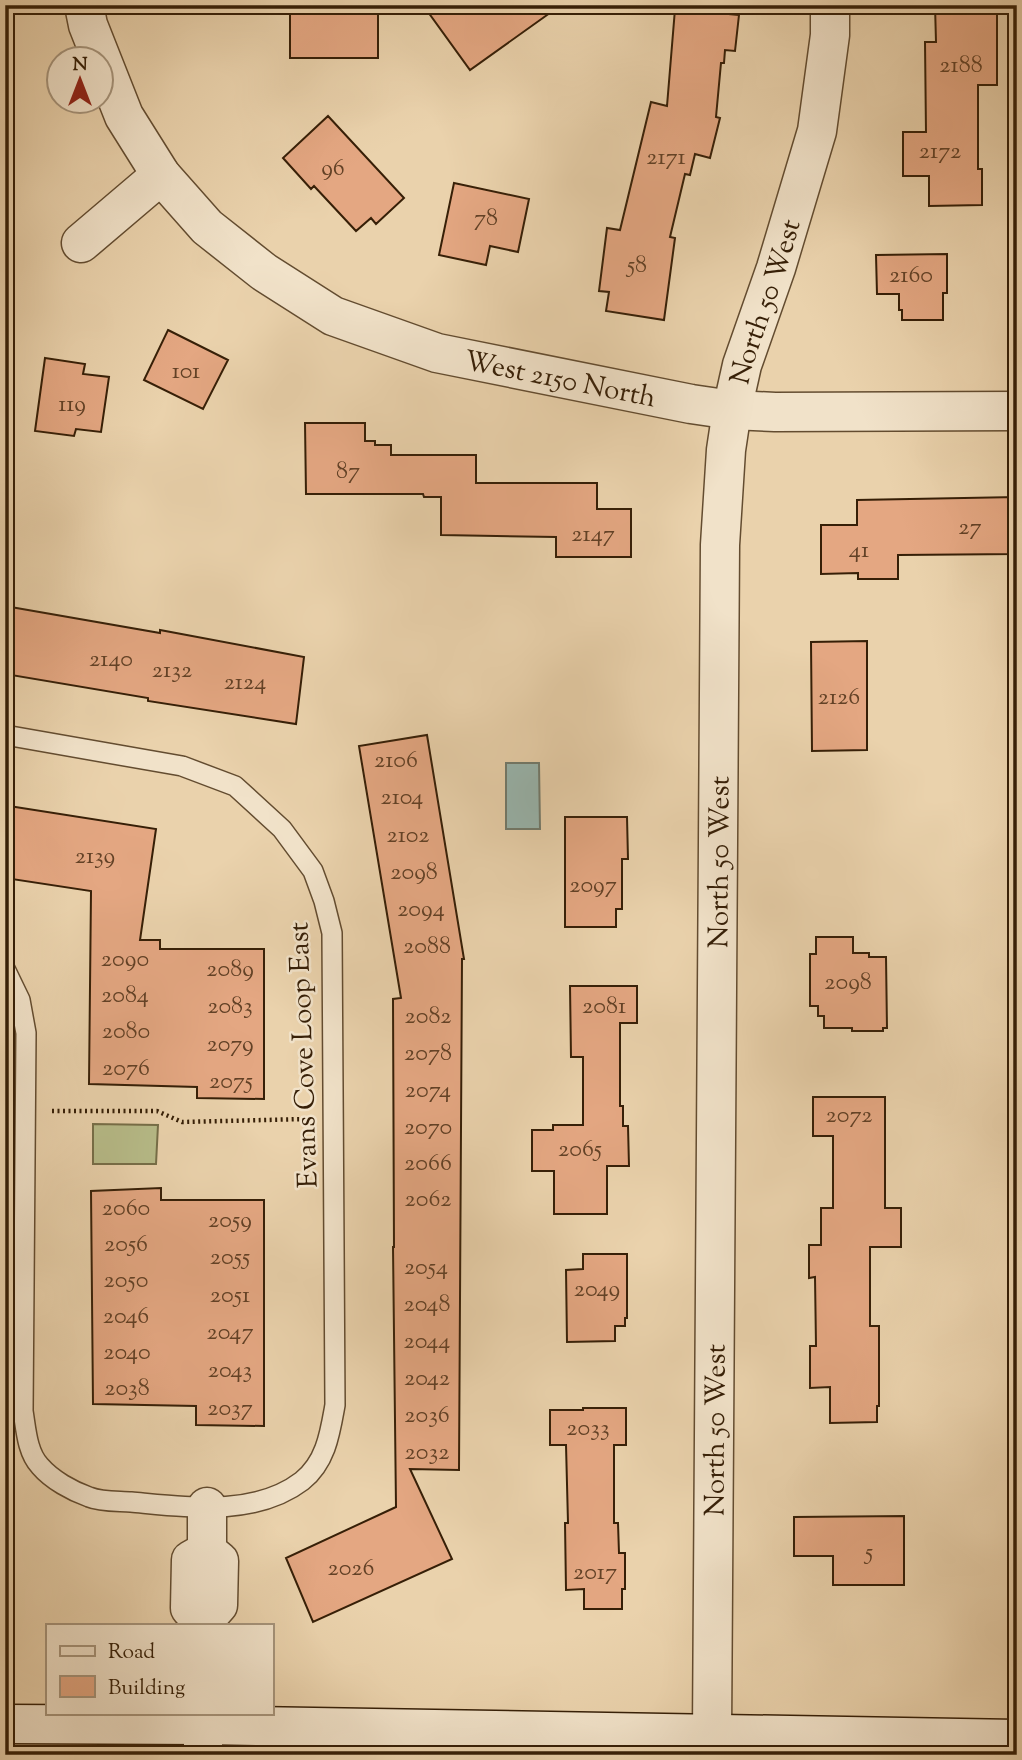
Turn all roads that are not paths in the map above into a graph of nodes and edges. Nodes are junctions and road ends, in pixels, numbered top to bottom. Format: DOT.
graph roads {
  1 [pos="84,5"];
  2 [pos="830,5"];
  3 [pos="161,175"];
  4 [pos="81,243"];
  5 [pos="732,410"];
  6 [pos="1017,411"];
  7 [pos="5,735"];
  8 [pos="5,969"];
  9 [pos="207,1507"];
  10 [pos="204,1623"];
  11 [pos="5,1724"];
  12 [pos="203,1731"];
  13 [pos="712,1734"];
  14 [pos="1017,1739"];
  1 -- 3 [label="street, West 2150 North"];
  2 -- 5 [label="street, North 50 West"];
  3 -- 4 [label="street"];
  3 -- 5 [label="street, West 2150 North"];
  5 -- 6 [label="street, West 2150 North"];
  5 -- 13 [label="street, North 50 West"];
  7 -- 9 [label="lane, Evans Cove Loop East"];
  8 -- 9 [label="lane, Evans Cove Loop East"];
  9 -- 10 [label="street"];
  11 -- 12 [label="street"];
  12 -- 13 [label="street"];
  13 -- 14 [label="street"];
}
